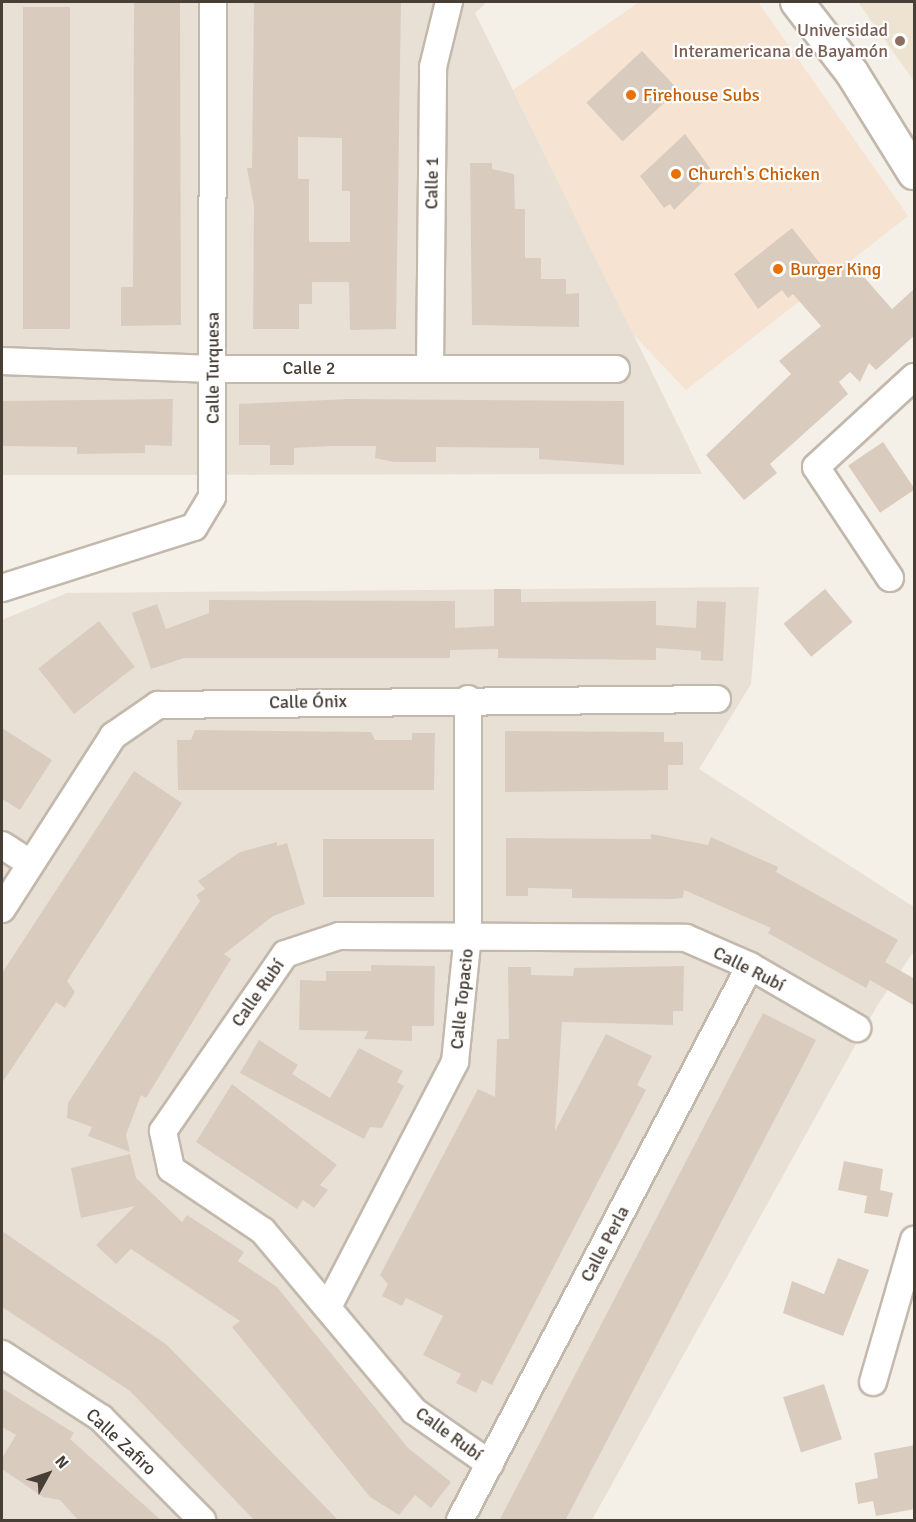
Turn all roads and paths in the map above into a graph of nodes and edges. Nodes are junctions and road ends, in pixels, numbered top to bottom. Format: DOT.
graph roads {
  1 [pos="213,2"];
  2 [pos="449,2"];
  3 [pos="797,2"];
  4 [pos="915,173"];
  5 [pos="2,361"];
  6 [pos="430,367"];
  7 [pos="213,369"];
  8 [pos="616,369"];
  9 [pos="915,376"];
  10 [pos="890,578"];
  11 [pos="2,588"];
  12 [pos="468,699"];
  13 [pos="717,699"];
  14 [pos="2,845"];
  15 [pos="30,863"];
  16 [pos="2,909"];
  17 [pos="468,935"];
  18 [pos="750,966"];
  19 [pos="857,1028"];
  20 [pos="915,1240"];
  21 [pos="329,1305"];
  22 [pos="2,1354"];
  23 [pos="873,1382"];
  24 [pos="490,1464"];
  25 [pos="202,1521"];
  26 [pos="460,1521"];
  1 -- 7 [label="street, Calle Turquesa"];
  2 -- 6 [label="street, Calle 1"];
  3 -- 4 [label="street"];
  5 -- 7 [label="street, Calle 2"];
  6 -- 7 [label="street, Calle 2"];
  6 -- 8 [label="street, Calle 2"];
  7 -- 11 [label="street, Calle Turquesa"];
  9 -- 10 [label="street"];
  12 -- 13 [label="street, Calle Ónix"];
  12 -- 15 [label="street, Calle Ónix"];
  12 -- 17 [label="street, Calle Topacio"];
  14 -- 15 [label="street"];
  15 -- 16 [label="street, Calle Ónix"];
  17 -- 18 [label="street, Calle Rubí"];
  17 -- 21 [label="street, Calle Topacio"];
  17 -- 21 [label="street, Calle Rubí"];
  18 -- 19 [label="street, Calle Rubí"];
  18 -- 24 [label="street, Calle Perla"];
  20 -- 23 [label="street"];
  21 -- 24 [label="street, Calle Rubí"];
  22 -- 25 [label="street, Calle Zafiro"];
  24 -- 26 [label="street, Calle Perla"];
}
